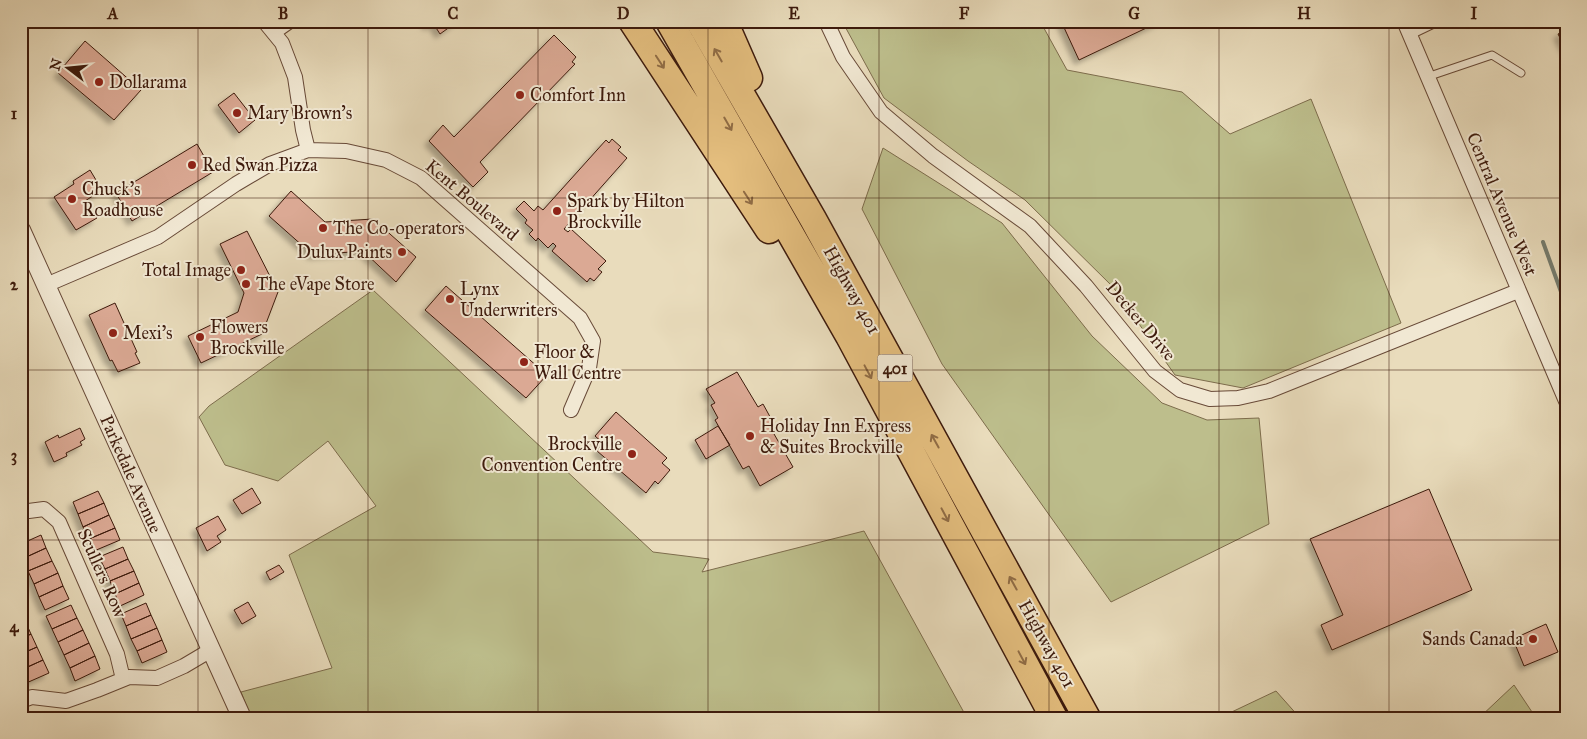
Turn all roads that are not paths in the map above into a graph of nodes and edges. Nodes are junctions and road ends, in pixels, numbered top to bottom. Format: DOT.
graph roads {
  1 [pos="264,21"];
  2 [pos="296,21"];
  3 [pos="632,21"];
  4 [pos="668,21"];
  5 [pos="699,21"];
  6 [pos="724,21"];
  7 [pos="826,21"];
  8 [pos="1432,21"];
  9 [pos="1406,27"];
  10 [pos="276,35"];
  11 [pos="1520,73"];
  12 [pos="1428,77"];
  13 [pos="308,150"];
  14 [pos="813,219"];
  15 [pos="21,230"];
  16 [pos="46,286"];
  17 [pos="1518,291"];
  18 [pos="849,336"];
  19 [pos="1566,401"];
  20 [pos="571,410"];
  21 [pos="21,512"];
  22 [pos="211,650"];
  23 [pos="123,679"];
  24 [pos="21,701"];
  25 [pos="242,718"];
  26 [pos="1054,718"];
  27 [pos="1087,718"];
  1 -- 10 [label="street"];
  2 -- 10 [label="lane"];
  3 -- 18 [label="highway, one-way"];
  4 -- 18 [label="highway, Highway 401 / 401, one-way"];
  14 -- 5 [label="highway, Highway 401 / 401, one-way"];
  6 -- 14 [label="highway"];
  7 -- 17 [label="street, Decker Drive"];
  8 -- 9 [label="street"];
  9 -- 12 [label="street, Central Avenue West"];
  10 -- 13 [label="street"];
  11 -- 12 [label="lane"];
  12 -- 17 [label="street, Central Avenue West"];
  13 -- 16 [label="street, Kent Boulevard"];
  13 -- 20 [label="street, Kent Boulevard"];
  27 -- 14 [label="highway, Highway 401 / 401, one-way"];
  15 -- 16 [label="street, Parkedale Avenue"];
  16 -- 22 [label="street, Parkedale Avenue"];
  17 -- 19 [label="street, Central Avenue West"];
  18 -- 26 [label="highway, Highway 401 / 401, one-way"];
  21 -- 23 [label="street, Scullers Row"];
  22 -- 23 [label="street"];
  22 -- 25 [label="street, Parkedale Avenue"];
  23 -- 24 [label="street"];
}
